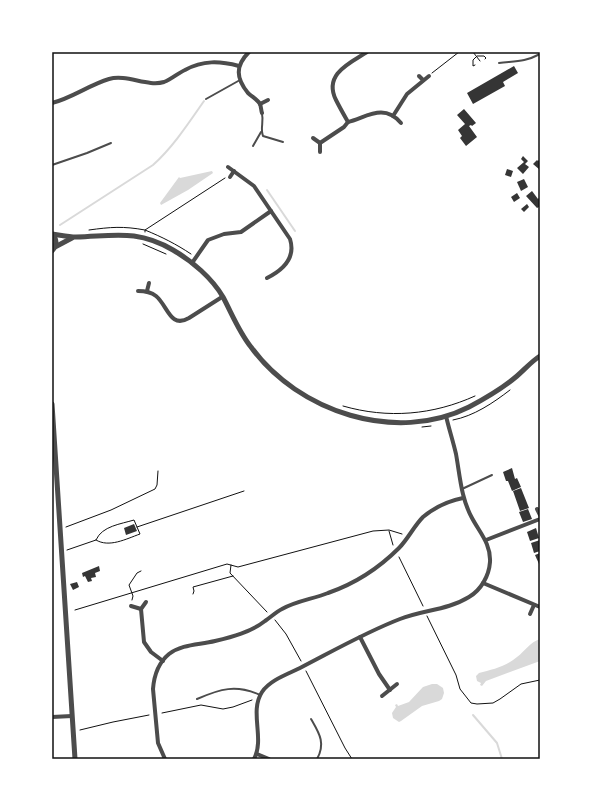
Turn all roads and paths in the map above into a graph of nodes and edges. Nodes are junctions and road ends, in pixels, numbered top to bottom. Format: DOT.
graph roads {
  1 [pos="249,52"];
  2 [pos="368,52"];
  3 [pos="459,52"];
  4 [pos="473,52"];
  5 [pos="540,54"];
  6 [pos="477,56"];
  7 [pos="485,58"];
  8 [pos="480,61"];
  9 [pos="500,62"];
  10 [pos="474,65"];
  11 [pos="239,66"];
  12 [pos="419,76"];
  13 [pos="429,76"];
  14 [pos="240,80"];
  15 [pos="423,80"];
  16 [pos="206,99"];
  17 [pos="268,100"];
  18 [pos="52,103"];
  19 [pos="260,104"];
  20 [pos="262,113"];
  21 [pos="393,116"];
  22 [pos="348,122"];
  23 [pos="401,123"];
  24 [pos="261,132"];
  25 [pos="313,138"];
  26 [pos="283,142"];
  27 [pos="111,143"];
  28 [pos="320,143"];
  29 [pos="253,146"];
  30 [pos="320,152"];
  31 [pos="52,165"];
  32 [pos="228,167"];
  33 [pos="234,172"];
  34 [pos="230,177"];
  35 [pos="271,212"];
  36 [pos="145,230"];
  37 [pos="52,234"];
  38 [pos="75,237"];
  39 [pos="142,237"];
  40 [pos="53,250"];
  41 [pos="167,254"];
  42 [pos="196,257"];
  43 [pos="192,262"];
  44 [pos="274,274"];
  45 [pos="267,278"];
  46 [pos="277,279"];
  47 [pos="149,283"];
  48 [pos="138,291"];
  49 [pos="147,291"];
  50 [pos="222,297"];
  51 [pos="540,356"];
  52 [pos="515,386"];
  53 [pos="476,396"];
  54 [pos="52,404"];
  55 [pos="344,406"];
  56 [pos="446,419"];
  57 [pos="434,425"];
  58 [pos="422,427"];
  59 [pos="158,471"];
  60 [pos="492,475"];
  61 [pos="462,489"];
  62 [pos="244,491"];
  63 [pos="463,498"];
  64 [pos="538,509"];
  65 [pos="540,515"];
  66 [pos="540,519"];
  67 [pos="137,526"];
  68 [pos="60,530"];
  69 [pos="389,530"];
  70 [pos="408,537"];
  71 [pos="96,540"];
  72 [pos="486,540"];
  73 [pos="61,551"];
  74 [pos="396,551"];
  75 [pos="231,565"];
  76 [pos="141,571"];
  77 [pos="233,576"];
  78 [pos="483,583"];
  79 [pos="131,593"];
  80 [pos="193,594"];
  81 [pos="146,602"];
  82 [pos="534,605"];
  83 [pos="131,606"];
  84 [pos="540,607"];
  85 [pos="141,609"];
  86 [pos="75,610"];
  87 [pos="426,613"];
  88 [pos="530,614"];
  89 [pos="271,616"];
  90 [pos="360,637"];
  91 [pos="162,661"];
  92 [pos="303,666"];
  93 [pos="540,680"];
  94 [pos="397,684"];
  95 [pos="390,690"];
  96 [pos="260,694"];
  97 [pos="382,696"];
  98 [pos="197,699"];
  99 [pos="257,700"];
  100 [pos="156,714"];
  101 [pos="72,716"];
  102 [pos="52,717"];
  103 [pos="311,719"];
  104 [pos="73,732"];
  105 [pos="257,754"];
  106 [pos="75,759"];
  107 [pos="165,759"];
  108 [pos="254,759"];
  109 [pos="269,759"];
  110 [pos="317,759"];
  111 [pos="352,759"];
  1 -- 11 [label="street"];
  2 -- 22 [label="street"];
  3 -- 13 [label="path"];
  4 -- 6 [label="path"];
  5 -- 9 [label="lane"];
  6 -- 7 [label="path"];
  6 -- 8 [label="path"];
  6 -- 10 [label="path"];
  11 -- 14 [label="street"];
  11 -- 18 [label="street"];
  12 -- 15 [label="street"];
  13 -- 15 [label="street"];
  14 -- 16 [label="lane"];
  14 -- 19 [label="street"];
  15 -- 21 [label="street"];
  17 -- 19 [label="street"];
  19 -- 20 [label="street"];
  20 -- 24 [label="lane"];
  21 -- 22 [label="street"];
  21 -- 23 [label="street"];
  22 -- 28 [label="street"];
  24 -- 26 [label="lane"];
  24 -- 29 [label="lane"];
  25 -- 28 [label="street"];
  27 -- 31 [label="lane"];
  28 -- 30 [label="street"];
  32 -- 33 [label="street"];
  33 -- 34 [label="street"];
  33 -- 35 [label="street"];
  34 -- 36 [label="path"];
  35 -- 42 [label="street"];
  35 -- 44 [label="street"];
  36 -- 39 [label="path"];
  36 -- 42 [label="path"];
  37 -- 38 [label="street"];
  37 -- 40 [label="street"];
  38 -- 39 [label="street"];
  38 -- 40 [label="street"];
  39 -- 41 [label="path"];
  39 -- 43 [label="street"];
  42 -- 43 [label="street"];
  43 -- 50 [label="street"];
  44 -- 45 [label="street"];
  44 -- 46 [label="street"];
  47 -- 49 [label="street"];
  48 -- 49 [label="street"];
  49 -- 50 [label="street"];
  50 -- 56 [label="street"];
  51 -- 56 [label="street"];
  52 -- 56 [label="path"];
  53 -- 55 [label="path"];
  54 -- 68 [label="street"];
  56 -- 61 [label="street"];
  57 -- 58 [label="path"];
  59 -- 68 [label="path"];
  60 -- 61 [label="lane"];
  61 -- 63 [label="street"];
  62 -- 67 [label="path"];
  63 -- 70 [label="street"];
  63 -- 72 [label="street"];
  64 -- 65 [label="street"];
  66 -- 72 [label="street"];
  67 -- 71 [label="path"];
  67 -- 71 [label="path"];
  68 -- 73 [label="street"];
  69 -- 70 [label="path"];
  69 -- 74 [label="path"];
  69 -- 75 [label="path"];
  70 -- 74 [label="street"];
  71 -- 73 [label="path"];
  72 -- 78 [label="street"];
  73 -- 101 [label="street"];
  74 -- 87 [label="path"];
  74 -- 89 [label="street"];
  75 -- 77 [label="path"];
  75 -- 79 [label="path"];
  76 -- 79 [label="path"];
  77 -- 80 [label="path"];
  77 -- 89 [label="path"];
  78 -- 82 [label="street"];
  78 -- 87 [label="street"];
  79 -- 83 [label="path"];
  79 -- 86 [label="path"];
  81 -- 85 [label="street"];
  82 -- 84 [label="street"];
  82 -- 88 [label="street"];
  83 -- 85 [label="street"];
  85 -- 91 [label="street"];
  87 -- 90 [label="street"];
  87 -- 93 [label="path"];
  89 -- 91 [label="street"];
  89 -- 92 [label="path"];
  90 -- 92 [label="street"];
  90 -- 95 [label="street"];
  91 -- 100 [label="street"];
  92 -- 96 [label="street"];
  92 -- 111 [label="path"];
  94 -- 95 [label="street"];
  95 -- 97 [label="street"];
  96 -- 98 [label="lane"];
  96 -- 99 [label="street"];
  99 -- 100 [label="path"];
  99 -- 105 [label="street"];
  100 -- 104 [label="path"];
  100 -- 107 [label="street"];
  101 -- 102 [label="street"];
  101 -- 104 [label="street"];
  103 -- 110 [label="lane"];
  104 -- 106 [label="street"];
  105 -- 108 [label="street"];
  105 -- 109 [label="street"];
}
